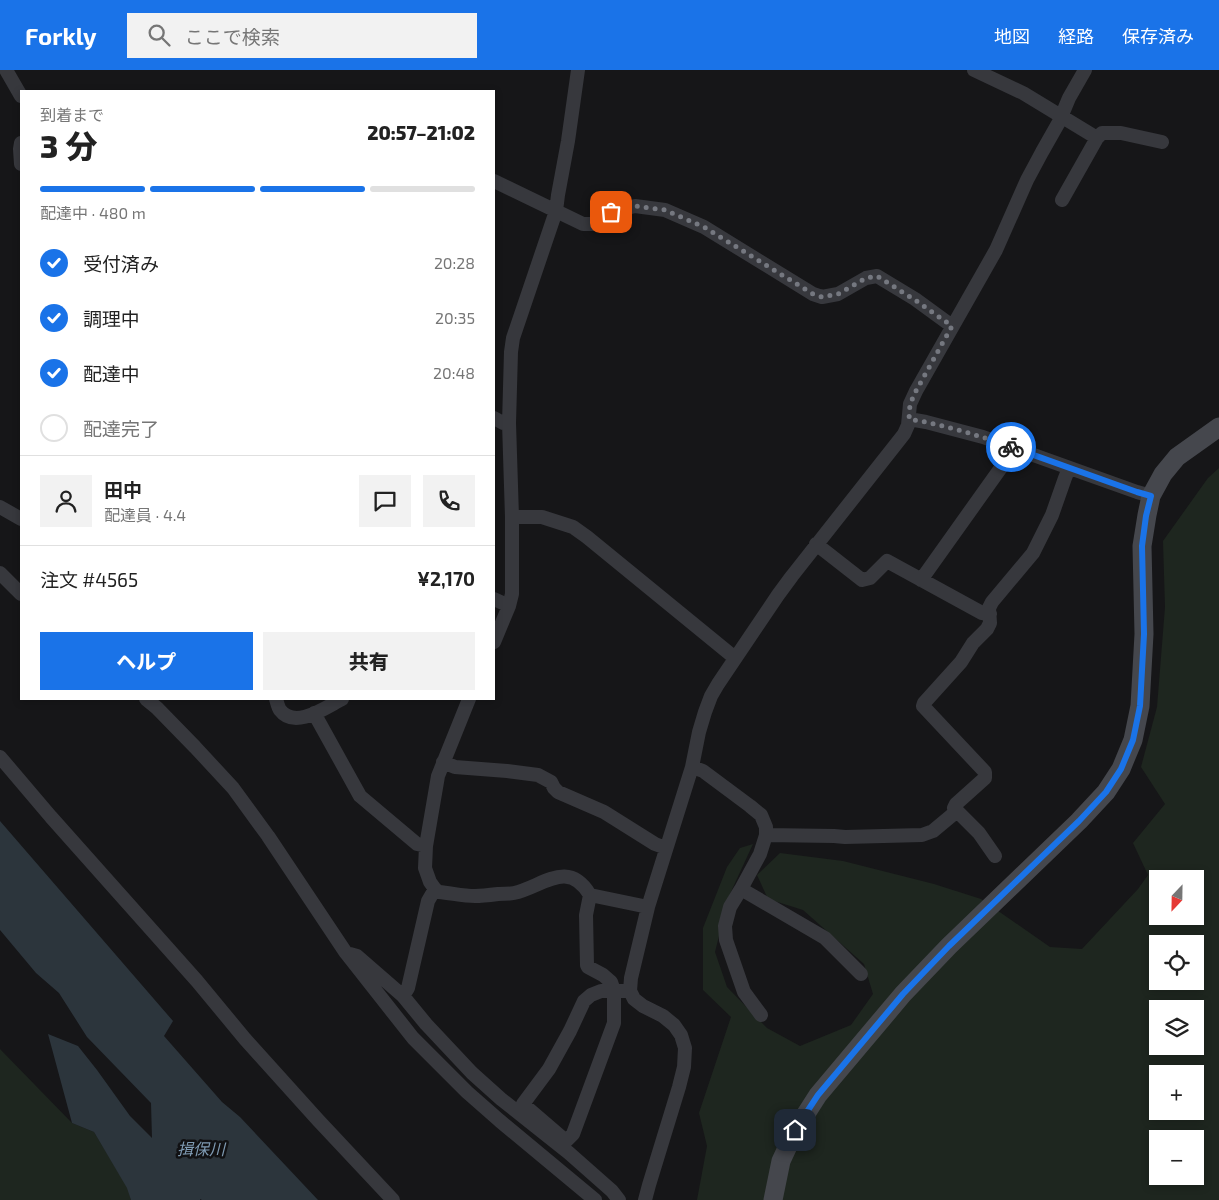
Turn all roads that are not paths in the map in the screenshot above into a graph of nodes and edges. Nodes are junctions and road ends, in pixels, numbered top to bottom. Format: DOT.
graph roads {
  1 [pos="6,70"];
  2 [pos="578,70"];
  3 [pos="974,70"];
  4 [pos="1085,70"];
  5 [pos="20,94"];
  6 [pos="1062,116"];
  7 [pos="1097,138"];
  8 [pos="1162,142"];
  9 [pos="495,181"];
  10 [pos="1062,200"];
  11 [pos="556,211"];
  12 [pos="952,326"];
  13 [pos="495,419"];
  14 [pos="909,419"];
  15 [pos="509,423"];
  16 [pos="1219,427"];
  17 [pos="1013,448"];
  18 [pos="1069,468"];
  19 [pos="1151,496"];
  20 [pos="0,507"];
  21 [pos="512,517"];
  22 [pos="20,518"];
  23 [pos="816,544"];
  24 [pos="0,572"];
  25 [pos="921,580"];
  26 [pos="20,593"];
  27 [pos="495,600"];
  28 [pos="509,606"];
  29 [pos="990,614"];
  30 [pos="495,640"];
  31 [pos="735,658"];
  32 [pos="147,700"];
  33 [pos="276,700"];
  34 [pos="340,700"];
  35 [pos="469,700"];
  36 [pos="314,713"];
  37 [pos="0,757"];
  38 [pos="443,762"];
  39 [pos="692,767"];
  40 [pos="957,811"];
  41 [pos="766,835"];
  42 [pos="426,846"];
  43 [pos="666,848"];
  44 [pos="995,856"];
  45 [pos="740,888"];
  46 [pos="435,889"];
  47 [pos="590,895"];
  48 [pos="648,907"];
  49 [pos="346,953"];
  50 [pos="861,974"];
  51 [pos="614,991"];
  52 [pos="630,991"];
  53 [pos="403,996"];
  54 [pos="761,1015"];
  55 [pos="394,1200"];
  56 [pos="595,1200"];
  57 [pos="619,1200"];
  58 [pos="645,1200"];
  59 [pos="773,1200"];
  1 -- 5 [label="street"];
  2 -- 11 [label="street"];
  3 -- 6 [label="street"];
  4 -- 6 [label="street"];
  6 -- 7 [label="street"];
  6 -- 12 [label="street"];
  7 -- 8 [label="street"];
  7 -- 10 [label="street"];
  9 -- 11 [label="street"];
  11 -- 12 [label="street"];
  11 -- 15 [label="street"];
  12 -- 14 [label="street"];
  13 -- 15 [label="street"];
  14 -- 17 [label="street"];
  14 -- 23 [label="street"];
  15 -- 21 [label="street"];
  16 -- 19 [label="main road"];
  17 -- 18 [label="street"];
  17 -- 25 [label="street"];
  18 -- 19 [label="street"];
  18 -- 29 [label="street"];
  19 -- 59 [label="main road"];
  20 -- 22 [label="street"];
  21 -- 28 [label="street"];
  21 -- 31 [label="street"];
  23 -- 25 [label="street"];
  23 -- 31 [label="street"];
  24 -- 26 [label="street"];
  25 -- 29 [label="street"];
  27 -- 28 [label="street"];
  28 -- 30 [label="street"];
  29 -- 40 [label="street"];
  31 -- 39 [label="street"];
  32 -- 49 [label="street"];
  33 -- 36 [label="street"];
  34 -- 36 [label="street"];
  35 -- 38 [label="street"];
  36 -- 42 [label="street"];
  37 -- 55 [label="street"];
  38 -- 42 [label="street"];
  38 -- 43 [label="street"];
  39 -- 41 [label="street"];
  39 -- 43 [label="street"];
  40 -- 41 [label="street"];
  40 -- 44 [label="street"];
  41 -- 45 [label="street"];
  42 -- 46 [label="street"];
  43 -- 48 [label="street"];
  45 -- 50 [label="street"];
  45 -- 54 [label="street"];
  46 -- 47 [label="street"];
  46 -- 53 [label="street"];
  47 -- 48 [label="street"];
  47 -- 51 [label="street"];
  48 -- 52 [label="street"];
  49 -- 53 [label="street"];
  49 -- 56 [label="street"];
  51 -- 51 [label="street"];
  51 -- 52 [label="street"];
  52 -- 58 [label="street"];
  53 -- 57 [label="street"];
}
